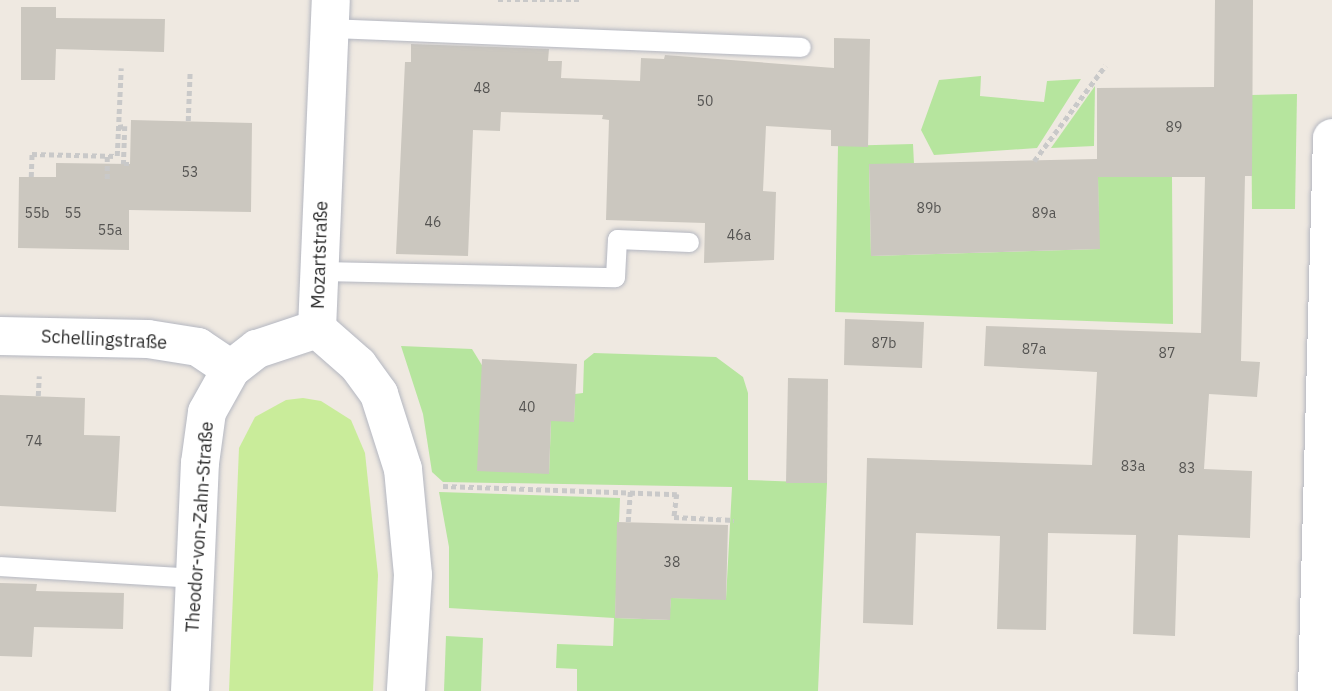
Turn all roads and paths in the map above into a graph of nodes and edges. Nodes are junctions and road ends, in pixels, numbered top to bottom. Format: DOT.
graph roads {
  1 [pos="485,0"];
  2 [pos="579,0"];
  3 [pos="330,14"];
  4 [pos="801,47"];
  5 [pos="1105,66"];
  6 [pos="121,68"];
  7 [pos="190,70"];
  8 [pos="188,121"];
  9 [pos="118,127"];
  10 [pos="1332,138"];
  11 [pos="107,155"];
  12 [pos="1034,161"];
  13 [pos="130,164"];
  14 [pos="31,177"];
  15 [pos="107,179"];
  16 [pos="690,242"];
  17 [pos="320,271"];
  18 [pos="317,329"];
  19 [pos="0,335"];
  20 [pos="231,369"];
  21 [pos="405,485"];
  22 [pos="630,491"];
  23 [pos="734,520"];
  24 [pos="628,522"];
  25 [pos="0,566"];
  26 [pos="195,578"];
  27 [pos="190,691"];
  28 [pos="406,691"];
  29 [pos="1317,691"];
  1 -- 2 [label="path"];
  3 -- 4 [label="lane"];
  3 -- 17 [label="street, Mozartstraße"];
  5 -- 12 [label="path"];
  6 -- 9 [label="path"];
  7 -- 8 [label="path"];
  9 -- 11 [label="path"];
  9 -- 13 [label="path"];
  10 -- 29 [label="street"];
  11 -- 14 [label="path"];
  11 -- 15 [label="path"];
  16 -- 17 [label="lane"];
  17 -- 18 [label="street, Mozartstraße"];
  18 -- 20 [label="street"];
  18 -- 21 [label="street, Mozartstraße"];
  19 -- 20 [label="street, Schellingstraße"];
  20 -- 26 [label="street, Theodor-von-Zahn-Straße"];
  21 -- 22 [label="path"];
  21 -- 28 [label="street, Mozartstraße"];
  22 -- 23 [label="path"];
  22 -- 24 [label="path"];
  25 -- 26 [label="lane"];
  26 -- 27 [label="street, Theodor-von-Zahn-Straße"];
}
